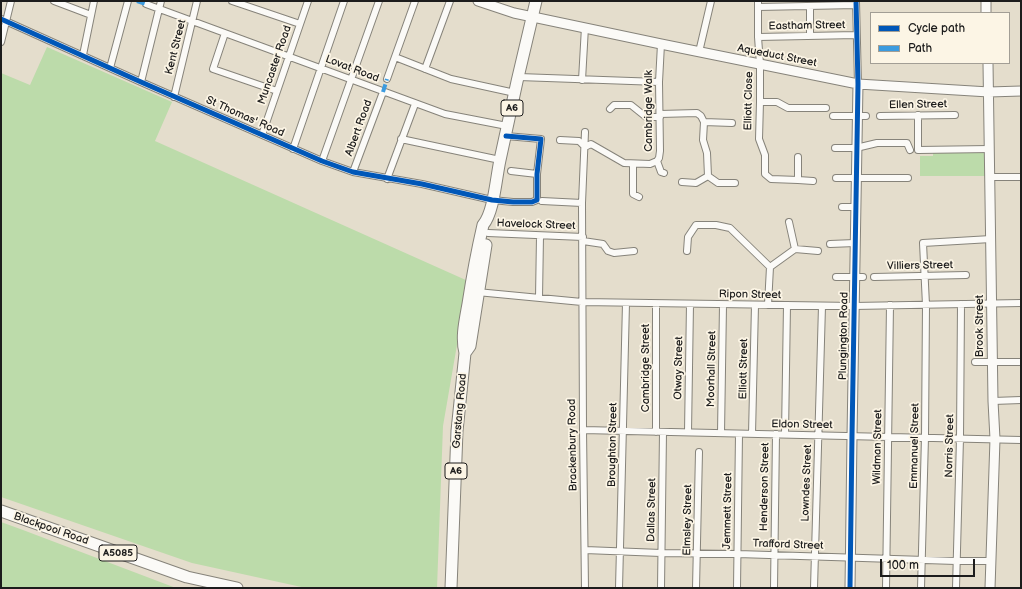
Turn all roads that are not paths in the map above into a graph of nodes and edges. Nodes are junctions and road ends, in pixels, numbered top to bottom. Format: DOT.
graph roads {
  1 [pos="11,1"];
  2 [pos="54,1"];
  3 [pos="94,1"];
  4 [pos="128,1"];
  5 [pos="161,1"];
  6 [pos="197,1"];
  7 [pos="232,1"];
  8 [pos="308,1"];
  9 [pos="344,1"];
  10 [pos="379,1"];
  11 [pos="415,1"];
  12 [pos="450,1"];
  13 [pos="478,1"];
  14 [pos="536,1"];
  15 [pos="711,1"];
  16 [pos="986,1"];
  17 [pos="856,3"];
  18 [pos="146,4"];
  19 [pos="758,4"];
  20 [pos="810,6"];
  21 [pos="159,9"];
  22 [pos="986,12"];
  23 [pos="91,16"];
  24 [pos="532,16"];
  25 [pos="3,20"];
  26 [pos="193,21"];
  27 [pos="300,24"];
  28 [pos="586,27"];
  29 [pos="225,34"];
  30 [pos="810,36"];
  31 [pos="856,36"];
  32 [pos="758,37"];
  33 [pos="1,42"];
  34 [pos="661,44"];
  35 [pos="699,52"];
  36 [pos="82,55"];
  37 [pos="288,55"];
  38 [pos="395,57"];
  39 [pos="760,64"];
  40 [pos="988,64"];
  41 [pos="110,68"];
  42 [pos="321,68"];
  43 [pos="425,69"];
  44 [pos="519,77"];
  45 [pos="387,79"];
  46 [pos="352,80"];
  47 [pos="582,80"];
  48 [pos="141,82"];
  49 [pos="659,82"];
  50 [pos="858,84"];
  51 [pos="277,91"];
  52 [pos="1021,91"];
  53 [pos="383,92"];
  54 [pos="989,92"];
  55 [pos="515,93"];
  56 [pos="174,97"];
  57 [pos="760,102"];
  58 [pos="415,104"];
  59 [pos="826,108"];
  60 [pos="610,109"];
  61 [pos="660,115"];
  62 [pos="918,115"];
  63 [pos="955,115"];
  64 [pos="833,116"];
  65 [pos="862,116"];
  66 [pos="880,116"];
  67 [pos="704,122"];
  68 [pos="732,123"];
  69 [pos="507,131"];
  70 [pos="585,132"];
  71 [pos="262,135"];
  72 [pos="401,139"];
  73 [pos="560,140"];
  74 [pos="585,147"];
  75 [pos="835,148"];
  76 [pos="856,148"];
  77 [pos="293,149"];
  78 [pos="990,149"];
  79 [pos="910,150"];
  80 [pos="798,158"];
  81 [pos="500,160"];
  82 [pos="322,161"];
  83 [pos="657,161"];
  84 [pos="633,164"];
  85 [pos="511,171"];
  86 [pos="353,172"];
  87 [pos="664,173"];
  88 [pos="537,174"];
  89 [pos="708,176"];
  90 [pos="990,177"];
  91 [pos="1021,177"];
  92 [pos="836,178"];
  93 [pos="856,178"];
  94 [pos="908,178"];
  95 [pos="387,179"];
  96 [pos="798,180"];
  97 [pos="813,181"];
  98 [pos="682,182"];
  99 [pos="735,183"];
  100 [pos="552,194"];
  101 [pos="639,197"];
  102 [pos="492,200"];
  103 [pos="540,200"];
  104 [pos="552,202"];
  105 [pos="582,203"];
  106 [pos="842,206"];
  107 [pos="856,207"];
  108 [pos="487,220"];
  109 [pos="790,222"];
  110 [pos="488,233"];
  111 [pos="540,236"];
  112 [pos="583,239"];
  113 [pos="991,239"];
  114 [pos="855,243"];
  115 [pos="830,244"];
  116 [pos="795,249"];
  117 [pos="634,251"];
  118 [pos="687,251"];
  119 [pos="818,251"];
  120 [pos="770,267"];
  121 [pos="966,275"];
  122 [pos="926,276"];
  123 [pos="836,277"];
  124 [pos="859,277"];
  125 [pos="874,277"];
  126 [pos="474,291"];
  127 [pos="539,298"];
  128 [pos="582,302"];
  129 [pos="626,303"];
  130 [pos="1021,303"];
  131 [pos="656,304"];
  132 [pos="690,304"];
  133 [pos="961,304"];
  134 [pos="992,304"];
  135 [pos="723,305"];
  136 [pos="755,305"];
  137 [pos="768,305"];
  138 [pos="787,305"];
  139 [pos="890,305"];
  140 [pos="926,305"];
  141 [pos="822,306"];
  142 [pos="854,306"];
  143 [pos="975,362"];
  144 [pos="992,362"];
  145 [pos="1021,362"];
  146 [pos="1021,400"];
  147 [pos="993,401"];
  148 [pos="583,430"];
  149 [pos="623,431"];
  150 [pos="656,432"];
  151 [pos="663,432"];
  152 [pos="688,432"];
  153 [pos="721,433"];
  154 [pos="739,434"];
  155 [pos="752,434"];
  156 [pos="776,434"];
  157 [pos="785,434"];
  158 [pos="819,435"];
  159 [pos="852,436"];
  160 [pos="888,436"];
  161 [pos="925,437"];
  162 [pos="960,438"];
  163 [pos="995,440"];
  164 [pos="1021,440"];
  165 [pos="700,452"];
  166 [pos="1,511"];
  167 [pos="585,550"];
  168 [pos="620,551"];
  169 [pos="698,552"];
  170 [pos="661,553"];
  171 [pos="738,554"];
  172 [pos="774,555"];
  173 [pos="814,556"];
  174 [pos="851,558"];
  175 [pos="888,559"];
  176 [pos="922,560"];
  177 [pos="956,561"];
  178 [pos="991,561"];
  179 [pos="237,588"];
  180 [pos="451,588"];
  181 [pos="585,588"];
  182 [pos="619,588"];
  183 [pos="661,588"];
  184 [pos="696,588"];
  185 [pos="737,588"];
  186 [pos="774,588"];
  187 [pos="814,588"];
  188 [pos="850,588"];
  189 [pos="886,588"];
  190 [pos="921,588"];
  191 [pos="956,588"];
  192 [pos="990,588"];
  1 -- 25 [label="street"];
  2 -- 23 [label="street"];
  3 -- 23 [label="street"];
  4 -- 41 [label="street"];
  5 -- 21 [label="street"];
  6 -- 26 [label="street, Kent Street"];
  7 -- 27 [label="street"];
  8 -- 27 [label="street, Muncaster Road"];
  9 -- 42 [label="street"];
  10 -- 46 [label="street"];
  11 -- 38 [label="street"];
  12 -- 43 [label="street"];
  13 -- 24 [label="street, Aqueduct Street"];
  14 -- 24 [label="highway, A6"];
  15 -- 35 [label="street"];
  16 -- 22 [label="street"];
  17 -- 20 [label="street"];
  17 -- 31 [label="street"];
  18 -- 21 [label="street, Lovat Road"];
  19 -- 20 [label="street"];
  19 -- 32 [label="street"];
  20 -- 30 [label="street"];
  21 -- 26 [label="street, Lovat Road"];
  21 -- 48 [label="street"];
  23 -- 36 [label="street"];
  24 -- 28 [label="street, Aqueduct Street"];
  24 -- 44 [label="highway, Garstang Road / A6"];
  25 -- 33 [label="street"];
  25 -- 36 [label="street, St Thomas' Road"];
  26 -- 29 [label="street, Lovat Road"];
  26 -- 56 [label="street, Kent Street"];
  27 -- 37 [label="street, Muncaster Road"];
  28 -- 34 [label="street, Aqueduct Street"];
  28 -- 47 [label="street"];
  29 -- 37 [label="street, Lovat Road"];
  29 -- 51 [label="street"];
  30 -- 31 [label="street, Eastham Street"];
  30 -- 32 [label="street, Eastham Street"];
  31 -- 50 [label="street"];
  32 -- 39 [label="street"];
  34 -- 35 [label="street, Aqueduct Street"];
  34 -- 49 [label="street, Cambridge Walk"];
  35 -- 39 [label="street, Aqueduct Street"];
  36 -- 41 [label="street, St Thomas' Road"];
  37 -- 42 [label="street, Lovat Road"];
  37 -- 51 [label="street, Muncaster Road"];
  38 -- 43 [label="street"];
  38 -- 45 [label="street"];
  39 -- 50 [label="street, Aqueduct Street"];
  39 -- 57 [label="street, Elliott Close"];
  40 -- 54 [label="street, Brook Street"];
  41 -- 48 [label="street, St Thomas' Road"];
  42 -- 46 [label="street, Lovat Road"];
  42 -- 77 [label="street"];
  43 -- 55 [label="street"];
  44 -- 47 [label="street"];
  44 -- 55 [label="highway, Garstang Road / A6"];
  46 -- 53 [label="street, Lovat Road"];
  46 -- 82 [label="street"];
  47 -- 49 [label="street"];
  48 -- 56 [label="street, St Thomas' Road"];
  49 -- 61 [label="street, Cambridge Walk"];
  50 -- 54 [label="street, Aqueduct Street"];
  50 -- 65 [label="street, Plungington Road"];
  51 -- 71 [label="street, Muncaster Road"];
  52 -- 54 [label="street, Aqueduct Street"];
  53 -- 58 [label="street, Lovat Road"];
  53 -- 86 [label="street, Albert Road"];
  54 -- 78 [label="street, Brook Street"];
  55 -- 69 [label="highway, Garstang Road / A6"];
  56 -- 71 [label="street, St Thomas' Road"];
  57 -- 59 [label="street"];
  57 -- 96 [label="street, Elliott Close"];
  58 -- 69 [label="street, Lovat Road"];
  58 -- 72 [label="street"];
  60 -- 61 [label="street"];
  61 -- 67 [label="street"];
  61 -- 83 [label="street, Cambridge Walk"];
  62 -- 63 [label="street, Ellen Street"];
  62 -- 66 [label="street, Ellen Street"];
  62 -- 78 [label="street"];
  64 -- 65 [label="street"];
  65 -- 76 [label="street, Plungington Road"];
  67 -- 68 [label="street"];
  67 -- 89 [label="street"];
  69 -- 81 [label="highway, Garstang Road / A6"];
  69 -- 88 [label="street, Lovat Road"];
  70 -- 74 [label="street, Brackenbury Road"];
  71 -- 77 [label="street, St Thomas' Road"];
  72 -- 81 [label="street"];
  72 -- 95 [label="street"];
  73 -- 74 [label="street"];
  74 -- 84 [label="street"];
  74 -- 105 [label="street, Brackenbury Road"];
  75 -- 76 [label="street"];
  76 -- 79 [label="street"];
  76 -- 93 [label="street, Plungington Road"];
  77 -- 82 [label="street, St Thomas' Road"];
  78 -- 90 [label="street, Brook Street"];
  80 -- 96 [label="street"];
  81 -- 102 [label="highway, Garstang Road / A6"];
  82 -- 86 [label="street, St Thomas' Road"];
  83 -- 84 [label="street"];
  83 -- 87 [label="street, Cambridge Walk"];
  84 -- 101 [label="street"];
  85 -- 88 [label="street"];
  86 -- 95 [label="street, St Thomas' Road"];
  88 -- 103 [label="street"];
  89 -- 98 [label="street"];
  89 -- 99 [label="street"];
  90 -- 91 [label="street"];
  90 -- 113 [label="street, Brook Street"];
  92 -- 93 [label="street"];
  93 -- 94 [label="street"];
  93 -- 107 [label="street, Plungington Road"];
  95 -- 102 [label="street, St Thomas' Road"];
  96 -- 97 [label="street, Elliott Close"];
  100 -- 104 [label="street"];
  102 -- 103 [label="street, St Thomas' Road"];
  102 -- 108 [label="highway, Garstang Road / A6"];
  103 -- 104 [label="street, St Thomas' Road"];
  104 -- 105 [label="street, St Thomas' Road"];
  105 -- 112 [label="street, Brackenbury Road"];
  106 -- 107 [label="street"];
  107 -- 114 [label="street, Plungington Road"];
  108 -- 110 [label="highway, Garstang Road / A6"];
  108 -- 126 [label="highway, Garstang Road / A6"];
  109 -- 116 [label="street"];
  110 -- 111 [label="street, Havelock Street"];
  110 -- 126 [label="highway, Garstang Road / A6"];
  111 -- 112 [label="street, Havelock Street"];
  111 -- 127 [label="street"];
  112 -- 117 [label="street, Havelock Street"];
  112 -- 128 [label="street, Brackenbury Road"];
  113 -- 122 [label="street"];
  113 -- 134 [label="street, Brook Street"];
  114 -- 115 [label="street"];
  114 -- 124 [label="street, Plungington Road"];
  116 -- 119 [label="street"];
  116 -- 120 [label="street"];
  118 -- 120 [label="street"];
  120 -- 137 [label="street"];
  121 -- 122 [label="street, Villiers Street"];
  122 -- 125 [label="street, Villiers Street"];
  122 -- 140 [label="street"];
  123 -- 124 [label="street"];
  124 -- 142 [label="street, Plungington Road"];
  126 -- 127 [label="street, Ripon Street"];
  126 -- 180 [label="highway, Garstang Road / A6"];
  127 -- 128 [label="street, Ripon Street"];
  128 -- 129 [label="street, Ripon Street"];
  128 -- 148 [label="street, Brackenbury Road"];
  129 -- 131 [label="street, Ripon Street"];
  129 -- 149 [label="street, Broughton Street"];
  130 -- 134 [label="street, Ripon Street"];
  131 -- 132 [label="street, Ripon Street"];
  131 -- 150 [label="street, Cambridge Street"];
  132 -- 135 [label="street, Ripon Street"];
  132 -- 152 [label="street, Otway Street"];
  133 -- 134 [label="street, Ripon Street"];
  133 -- 140 [label="street, Ripon Street"];
  133 -- 162 [label="street, Norris Street"];
  134 -- 144 [label="street, Brook Street"];
  135 -- 136 [label="street, Ripon Street"];
  135 -- 153 [label="street, Moorhall Street"];
  136 -- 137 [label="street, Ripon Street"];
  136 -- 155 [label="street, Elliott Street"];
  137 -- 138 [label="street, Ripon Street"];
  138 -- 141 [label="street, Ripon Street"];
  138 -- 157 [label="street, Henderson Street"];
  139 -- 140 [label="street, Ripon Street"];
  139 -- 142 [label="street, Ripon Street"];
  139 -- 160 [label="street, Wildman Street"];
  140 -- 161 [label="street, Emmanuel Street"];
  141 -- 142 [label="street, Ripon Street"];
  141 -- 158 [label="street, Lowndes Street"];
  142 -- 159 [label="street, Plungington Road"];
  143 -- 144 [label="street"];
  144 -- 145 [label="street"];
  144 -- 147 [label="street, Brook Street"];
  146 -- 147 [label="street"];
  147 -- 163 [label="street, Brook Street"];
  148 -- 149 [label="street, Eldon Street"];
  148 -- 167 [label="street, Brackenbury Road"];
  149 -- 150 [label="street, Eldon Street"];
  149 -- 168 [label="street, Broughton Street"];
  150 -- 151 [label="street, Eldon Street"];
  151 -- 152 [label="street, Eldon Street"];
  151 -- 170 [label="street, Dallas Street"];
  152 -- 153 [label="street, Eldon Street"];
  153 -- 154 [label="street, Eldon Street"];
  154 -- 155 [label="street, Eldon Street"];
  154 -- 171 [label="street, Jemmett Street"];
  155 -- 156 [label="street, Eldon Street"];
  156 -- 157 [label="street, Eldon Street"];
  156 -- 172 [label="street, Henderson Street"];
  157 -- 158 [label="street, Eldon Street"];
  158 -- 159 [label="street, Eldon Street"];
  158 -- 173 [label="street, Lowndes Street"];
  159 -- 160 [label="street, Eldon Street"];
  159 -- 174 [label="street, Plungington Road"];
  160 -- 161 [label="street, Eldon Street"];
  160 -- 175 [label="street, Wildman Street"];
  161 -- 162 [label="street, Eldon Street"];
  161 -- 176 [label="street, Emmanuel Street"];
  162 -- 163 [label="street, Eldon Street"];
  162 -- 177 [label="street, Norris Street"];
  163 -- 164 [label="street, Eldon Street"];
  163 -- 178 [label="street, Brook Street"];
  165 -- 169 [label="street, Elmsley Street"];
  166 -- 179 [label="highway, Blackpool Road / A5085"];
  167 -- 168 [label="street, Trafford Street"];
  167 -- 181 [label="street, Brackenbury Road"];
  168 -- 170 [label="street, Trafford Street"];
  168 -- 182 [label="street, Broughton Street"];
  169 -- 170 [label="street, Trafford Street"];
  169 -- 171 [label="street, Trafford Street"];
  169 -- 184 [label="street, Elmsley Street"];
  170 -- 183 [label="street, Dallas Street"];
  171 -- 172 [label="street, Trafford Street"];
  171 -- 185 [label="street, Jemmett Street"];
  172 -- 173 [label="street, Trafford Street"];
  172 -- 186 [label="street, Henderson Street"];
  173 -- 174 [label="street, Trafford Street"];
  173 -- 187 [label="street, Lowndes Street"];
  174 -- 175 [label="street, Trafford Street"];
  174 -- 188 [label="street, Plungington Road"];
  175 -- 176 [label="street, Trafford Street"];
  175 -- 189 [label="street, Wildman Street"];
  176 -- 177 [label="street, Trafford Street"];
  176 -- 190 [label="street, Emmanuel Street"];
  177 -- 178 [label="street, Trafford Street"];
  177 -- 191 [label="street, Norris Street"];
  178 -- 192 [label="street, Brook Street"];
}
